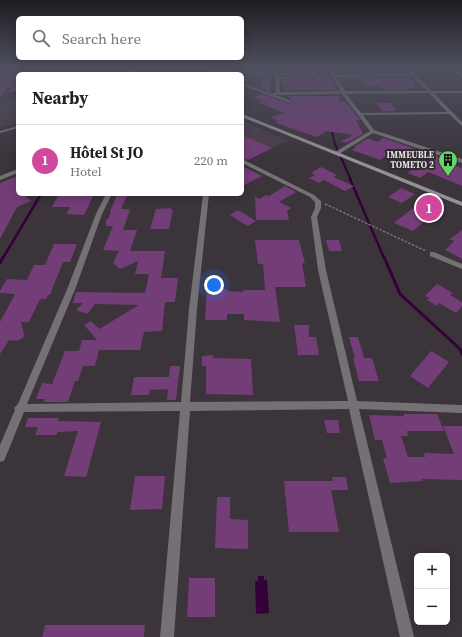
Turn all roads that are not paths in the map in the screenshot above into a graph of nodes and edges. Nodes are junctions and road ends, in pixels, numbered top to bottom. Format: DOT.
graph roads {
  1 [pos="279,98"];
  2 [pos="347,98"];
  3 [pos="436,98"];
  4 [pos="290,102"];
  5 [pos="451,113"];
  6 [pos="360,114"];
  7 [pos="244,116"];
  8 [pos="462,125"];
  9 [pos="16,128"];
  10 [pos="372,131"];
  11 [pos="0,132"];
  12 [pos="337,153"];
  13 [pos="462,161"];
  14 [pos="244,162"];
  15 [pos="16,172"];
  16 [pos="0,178"];
  17 [pos="108,196"];
  18 [pos="206,196"];
  19 [pos="462,204"];
  20 [pos="432,254"];
  21 [pos="462,267"];
  22 [pos="354,405"];
  23 [pos="186,407"];
  24 [pos="19,408"];
  25 [pos="462,409"];
  26 [pos="0,457"];
  27 [pos="167,637"];
  28 [pos="407,637"];
  1 -- 4 [label="street"];
  2 -- 6 [label="street"];
  3 -- 5 [label="street"];
  5 -- 6 [label="street"];
  5 -- 8 [label="street"];
  6 -- 10 [label="street"];
  7 -- 12 [label="main road"];
  9 -- 11 [label="street"];
  10 -- 12 [label="street"];
  10 -- 13 [label="street"];
  12 -- 19 [label="main road"];
  14 -- 22 [label="street"];
  15 -- 16 [label="street"];
  17 -- 24 [label="street"];
  18 -- 23 [label="street"];
  20 -- 21 [label="street"];
  22 -- 23 [label="street"];
  22 -- 25 [label="street"];
  22 -- 28 [label="street"];
  23 -- 24 [label="street"];
  23 -- 27 [label="street"];
  24 -- 26 [label="street"];
}
